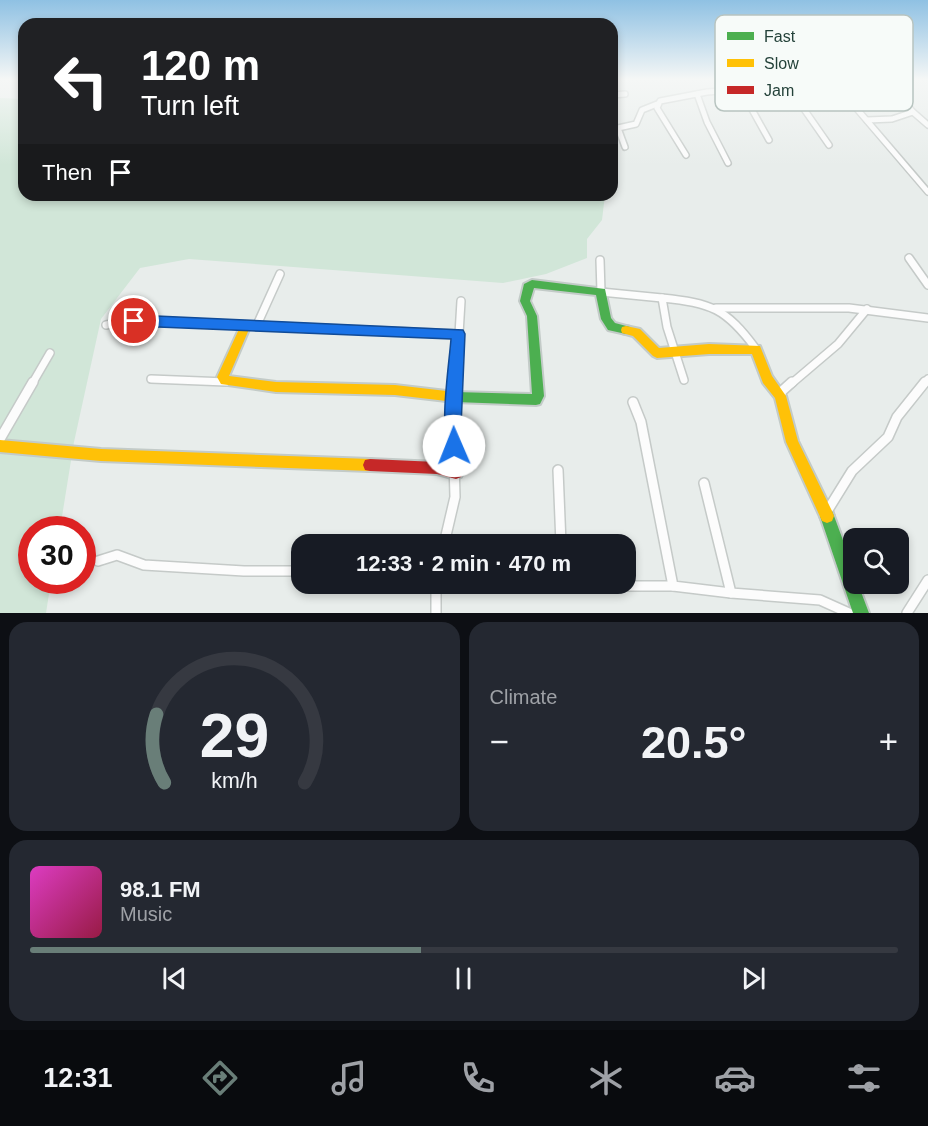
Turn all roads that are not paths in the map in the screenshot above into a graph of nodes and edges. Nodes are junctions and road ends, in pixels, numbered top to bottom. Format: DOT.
graph roads {
  1 [pos="648,108"];
  2 [pos="658,108"];
  3 [pos="702,108"];
  4 [pos="753,111"];
  5 [pos="806,111"];
  6 [pos="859,111"];
  7 [pos="913,112"];
  8 [pos="867,120"];
  9 [pos="928,125"];
  10 [pos="618,128"];
  11 [pos="618,128"];
  12 [pos="769,140"];
  13 [pos="830,145"];
  14 [pos="625,147"];
  15 [pos="686,155"];
  16 [pos="728,163"];
  17 [pos="928,192"];
  18 [pos="909,258"];
  19 [pos="600,260"];
  20 [pos="280,274"];
  21 [pos="928,285"];
  22 [pos="601,292"];
  23 [pos="662,298"];
  24 [pos="461,301"];
  25 [pos="716,308"];
  26 [pos="867,309"];
  27 [pos="928,318"];
  28 [pos="106,324"];
  29 [pos="251,327"];
  30 [pos="458,334"];
  31 [pos="756,349"];
  32 [pos="676,352"];
  33 [pos="50,353"];
  34 [pos="151,380"];
  35 [pos="684,380"];
  36 [pos="928,380"];
  37 [pos="235,382"];
  38 [pos="780,396"];
  39 [pos="455,397"];
  40 [pos="633,402"];
  41 [pos="0,439"];
  42 [pos="0,446"];
  43 [pos="558,470"];
  44 [pos="456,472"];
  45 [pos="704,483"];
  46 [pos="826,513"];
  47 [pos="446,534"];
  48 [pos="561,534"];
  49 [pos="98,561"];
  50 [pos="291,570"];
  51 [pos="928,580"];
  52 [pos="636,586"];
  53 [pos="673,586"];
  54 [pos="731,593"];
  55 [pos="436,594"];
  56 [pos="436,613"];
  57 [pos="849,613"];
  58 [pos="861,613"];
  59 [pos="908,613"];
  1 -- 11 [label="street"];
  2 -- 15 [label="street"];
  3 -- 16 [label="street"];
  4 -- 12 [label="street"];
  5 -- 13 [label="street"];
  6 -- 8 [label="street"];
  7 -- 8 [label="street"];
  7 -- 9 [label="street"];
  8 -- 17 [label="street"];
  10 -- 14 [label="street"];
  18 -- 21 [label="street"];
  19 -- 22 [label="street"];
  20 -- 29 [label="street"];
  22 -- 23 [label="street"];
  22 -- 32 [label="street"];
  22 -- 39 [label="street"];
  23 -- 25 [label="street"];
  23 -- 32 [label="street"];
  24 -- 30 [label="street"];
  25 -- 26 [label="street"];
  25 -- 31 [label="street"];
  26 -- 27 [label="street"];
  26 -- 38 [label="street"];
  28 -- 29 [label="street"];
  29 -- 30 [label="street"];
  29 -- 37 [label="street"];
  30 -- 39 [label="street"];
  31 -- 32 [label="street"];
  31 -- 38 [label="street"];
  32 -- 35 [label="street"];
  33 -- 41 [label="street"];
  34 -- 37 [label="street"];
  36 -- 46 [label="street"];
  37 -- 39 [label="street"];
  38 -- 46 [label="street"];
  39 -- 44 [label="street"];
  40 -- 53 [label="street"];
  42 -- 44 [label="street"];
  43 -- 48 [label="street"];
  44 -- 47 [label="street"];
  45 -- 54 [label="street"];
  46 -- 58 [label="street"];
  49 -- 50 [label="street"];
  51 -- 59 [label="street"];
  52 -- 53 [label="street"];
  53 -- 54 [label="street"];
  54 -- 57 [label="street"];
  55 -- 56 [label="street"];
}
